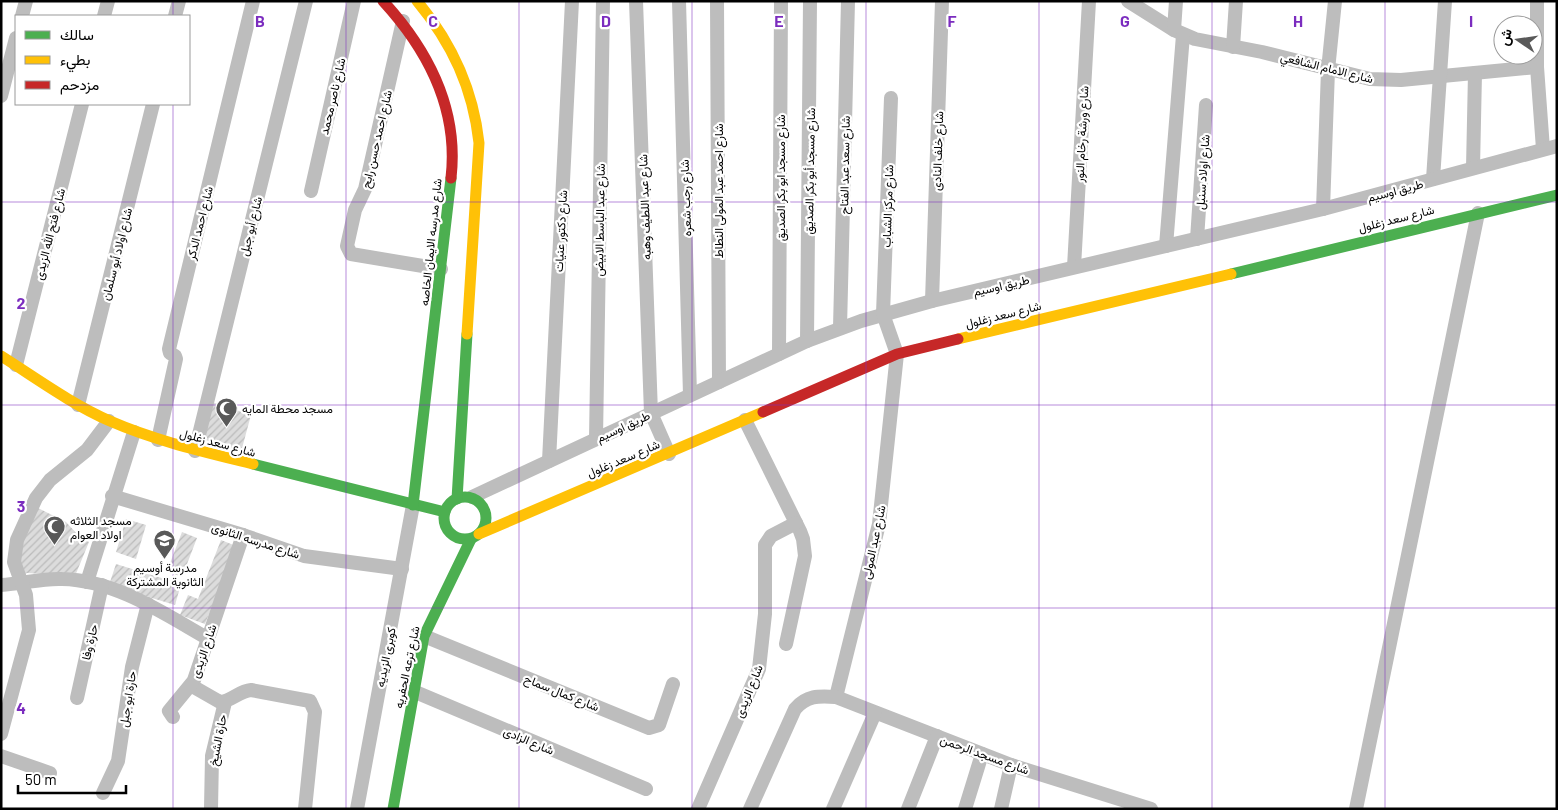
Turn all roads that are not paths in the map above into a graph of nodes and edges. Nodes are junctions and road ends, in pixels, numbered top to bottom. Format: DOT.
graph roads {
  1 [pos="26,1"];
  2 [pos="108,1"];
  3 [pos="178,1"];
  4 [pos="253,1"];
  5 [pos="306,1"];
  6 [pos="354,1"];
  7 [pos="383,1"];
  8 [pos="417,1"];
  9 [pos="572,1"];
  10 [pos="603,1"];
  11 [pos="636,1"];
  12 [pos="679,1"];
  13 [pos="717,1"];
  14 [pos="781,1"];
  15 [pos="810,1"];
  16 [pos="848,1"];
  17 [pos="942,1"];
  18 [pos="1089,1"];
  19 [pos="1128,1"];
  20 [pos="1176,1"];
  21 [pos="1236,1"];
  22 [pos="1335,1"];
  23 [pos="1445,1"];
  24 [pos="1537,1"];
  25 [pos="22,15"];
  26 [pos="104,15"];
  27 [pos="175,15"];
  28 [pos="403,21"];
  29 [pos="1179,32"];
  30 [pos="15,42"];
  31 [pos="1233,47"];
  32 [pos="1537,67"];
  33 [pos="1328,70"];
  34 [pos="1475,73"];
  35 [pos="1440,76"];
  36 [pos="1,96"];
  37 [pos="891,98"];
  38 [pos="82,105"];
  39 [pos="153,105"];
  40 [pos="1206,105"];
  41 [pos="1550,147"];
  42 [pos="1473,168"];
  43 [pos="1433,179"];
  44 [pos="311,191"];
  45 [pos="1557,195"];
  46 [pos="1323,209"];
  47 [pos="1478,213"];
  48 [pos="1198,239"];
  49 [pos="1166,246"];
  50 [pos="1074,268"];
  51 [pos="440,269"];
  52 [pos="438,290"];
  53 [pos="469,294"];
  54 [pos="932,301"];
  55 [pos="882,314"];
  56 [pos="840,328"];
  57 [pos="807,341"];
  58 [pos="779,354"];
  59 [pos="897,354"];
  60 [pos="1,356"];
  61 [pos="16,365"];
  62 [pos="719,382"];
  63 [pos="690,395"];
  64 [pos="78,405"];
  65 [pos="651,413"];
  66 [pos="745,420"];
  67 [pos="109,421"];
  68 [pos="134,432"];
  69 [pos="596,439"];
  70 [pos="158,440"];
  71 [pos="195,451"];
  72 [pos="669,454"];
  73 [pos="549,461"];
  74 [pos="112,496"];
  75 [pos="472,497"];
  76 [pos="456,499"];
  77 [pos="413,505"];
  78 [pos="445,512"];
  79 [pos="796,523"];
  80 [pos="243,535"];
  81 [pos="475,536"];
  82 [pos="402,569"];
  83 [pos="87,582"];
  84 [pos="22,584"];
  85 [pos="1,585"];
  86 [pos="102,586"];
  87 [pos="148,604"];
  88 [pos="424,636"];
  89 [pos="207,638"];
  90 [pos="786,644"];
  91 [pos="192,683"];
  92 [pos="673,684"];
  93 [pos="7,688"];
  94 [pos="413,691"];
  95 [pos="77,698"];
  96 [pos="836,698"];
  97 [pos="225,702"];
  98 [pos="875,713"];
  99 [pos="173,717"];
  100 [pos="1,734"];
  101 [pos="937,736"];
  102 [pos="982,754"];
  103 [pos="1,756"];
  104 [pos="1011,765"];
  105 [pos="50,773"];
  106 [pos="646,789"];
  107 [pos="103,793"];
  108 [pos="211,809"];
  109 [pos="305,809"];
  110 [pos="357,809"];
  111 [pos="393,809"];
  112 [pos="698,809"];
  113 [pos="750,809"];
  114 [pos="833,809"];
  115 [pos="908,809"];
  116 [pos="965,809"];
  117 [pos="1001,809"];
  118 [pos="1151,809"];
  119 [pos="1356,809"];
  1 -- 25 [label="street"];
  2 -- 26 [label="street"];
  3 -- 27 [label="street"];
  4 -- 70 [label="street, شارع احمد الدكر"];
  5 -- 71 [label="street, شارع أبو جبل"];
  6 -- 44 [label="street, شارع ناصر محمد"];
  7 -- 28 [label="street, شارع مدرسه الايمان الخاصه"];
  8 -- 53 [label="street"];
  9 -- 73 [label="street, شارع دكتور عنيات"];
  10 -- 69 [label="street, شارع عبد الباسط الابيض"];
  11 -- 65 [label="street, شارع عبد اللطيف وهبه"];
  12 -- 63 [label="street, شارع رجب شعره"];
  13 -- 62 [label="street, شارع احمد عبد المولى النطاط"];
  14 -- 58 [label="street, شارع مسجد ابو بكر الصديق"];
  15 -- 57 [label="street, شارع مسجد أبو بكر الصديق"];
  16 -- 56 [label="street, شارع سعد عبد الفتاح"];
  17 -- 54 [label="street, شارع خلف النادى"];
  18 -- 50 [label="street, شارع ورشة رخام النور"];
  19 -- 29 [label="street, شارع الامام الشافعي"];
  20 -- 29 [label="street"];
  21 -- 31 [label="street"];
  22 -- 33 [label="street"];
  23 -- 35 [label="street"];
  24 -- 32 [label="street"];
  28 -- 51 [label="street, شارع مدرسه الايمان الخاصه"];
  28 -- 51 [label="street, شارع احمد حسن رابح"];
  29 -- 31 [label="street, شارع الامام الشافعي"];
  29 -- 49 [label="street"];
  30 -- 36 [label="street"];
  31 -- 33 [label="street, شارع الامام الشافعي"];
  32 -- 34 [label="street, شارع الامام الشافعي"];
  32 -- 41 [label="street"];
  33 -- 35 [label="street, شارع الامام الشافعي"];
  33 -- 46 [label="street"];
  34 -- 35 [label="street, شارع الامام الشافعي"];
  34 -- 42 [label="street"];
  35 -- 43 [label="street"];
  37 -- 55 [label="street, شارع مركز الشباب"];
  38 -- 61 [label="street, شارع فتح الله الزيدى"];
  39 -- 64 [label="street, شارع اولاد أبو سلمان"];
  40 -- 48 [label="street, شارع اولاد سنبل"];
  41 -- 42 [label="street, طريق اوسيم"];
  42 -- 43 [label="street, طريق اوسيم"];
  43 -- 46 [label="street, طريق اوسيم"];
  45 -- 47 [label="street, شارع سعد زغلول"];
  46 -- 48 [label="street, طريق اوسيم"];
  47 -- 59 [label="street, شارع سعد زغلول"];
  47 -- 119 [label="street"];
  48 -- 49 [label="street, طريق اوسيم"];
  49 -- 50 [label="street, طريق اوسيم"];
  50 -- 54 [label="street, طريق اوسيم"];
  51 -- 52 [label="street, شارع مدرسه الايمان الخاصه"];
  52 -- 53 [label="street"];
  52 -- 77 [label="street, شارع مدرسه الايمان الخاصه"];
  53 -- 76 [label="street"];
  54 -- 55 [label="street, طريق اوسيم"];
  55 -- 56 [label="street, طريق اوسيم"];
  55 -- 59 [label="street"];
  56 -- 57 [label="street, طريق اوسيم"];
  57 -- 58 [label="street, طريق اوسيم"];
  58 -- 62 [label="street, طريق اوسيم"];
  59 -- 66 [label="street, شارع سعد زغلول"];
  59 -- 96 [label="street, شارع عبد المولى"];
  60 -- 61 [label="street, شارع سعد زغلول"];
  61 -- 64 [label="street, شارع سعد زغلول"];
  62 -- 63 [label="street, طريق اوسيم"];
  63 -- 65 [label="street, طريق اوسيم"];
  64 -- 67 [label="street, شارع سعد زغلول"];
  65 -- 69 [label="street, طريق اوسيم"];
  65 -- 72 [label="street"];
  66 -- 72 [label="street, شارع سعد زغلول"];
  66 -- 79 [label="street"];
  67 -- 68 [label="street, شارع سعد زغلول"];
  67 -- 84 [label="street"];
  68 -- 70 [label="street, شارع سعد زغلول"];
  68 -- 74 [label="street"];
  69 -- 73 [label="street, طريق اوسيم"];
  70 -- 71 [label="street, شارع سعد زغلول"];
  71 -- 77 [label="street, شارع سعد زغلول"];
  72 -- 81 [label="street, شارع سعد زغلول"];
  73 -- 75 [label="street, طريق اوسيم"];
  74 -- 80 [label="street, شارع مدرسه الثانوى"];
  74 -- 83 [label="street"];
  75 -- 76 [label="street"];
  75 -- 81 [label="street"];
  76 -- 78 [label="street"];
  77 -- 78 [label="street, شارع سعد زغلول"];
  77 -- 82 [label="street, كوبرى الزيديه"];
  78 -- 81 [label="street"];
  79 -- 90 [label="street"];
  79 -- 112 [label="street, شارع الزيدى"];
  80 -- 82 [label="street, شارع مدرسه الثانوى"];
  80 -- 89 [label="street, شارع الزيدى"];
  81 -- 88 [label="street, شارع ترعه الحفريه"];
  82 -- 110 [label="street, كوبرى الزيديه"];
  83 -- 84 [label="street"];
  83 -- 86 [label="street"];
  84 -- 85 [label="street"];
  84 -- 93 [label="street"];
  86 -- 87 [label="street"];
  86 -- 95 [label="street, حارة وفا"];
  87 -- 89 [label="street"];
  87 -- 107 [label="street, حارة ابو جبل"];
  88 -- 92 [label="street, شارع كمال سماح"];
  88 -- 94 [label="street, شارع ترعه الحفريه"];
  89 -- 91 [label="street, شارع الزيدى"];
  91 -- 97 [label="street, شارع الزيدى"];
  91 -- 99 [label="street"];
  93 -- 100 [label="street"];
  94 -- 106 [label="street, شارع الزادى"];
  94 -- 111 [label="street, شارع ترعه الحفريه"];
  96 -- 98 [label="street, شارع مسجد الرحمن"];
  96 -- 113 [label="street, شارع مسجد الرحمن"];
  97 -- 108 [label="street, حارة الشيخ"];
  97 -- 109 [label="street"];
  98 -- 101 [label="street, شارع مسجد الرحمن"];
  98 -- 114 [label="street"];
  101 -- 102 [label="street, شارع مسجد الرحمن"];
  101 -- 115 [label="street"];
  102 -- 104 [label="street, شارع مسجد الرحمن"];
  102 -- 116 [label="street"];
  103 -- 105 [label="street"];
  104 -- 117 [label="street"];
  104 -- 118 [label="street, شارع مسجد الرحمن"];
}
